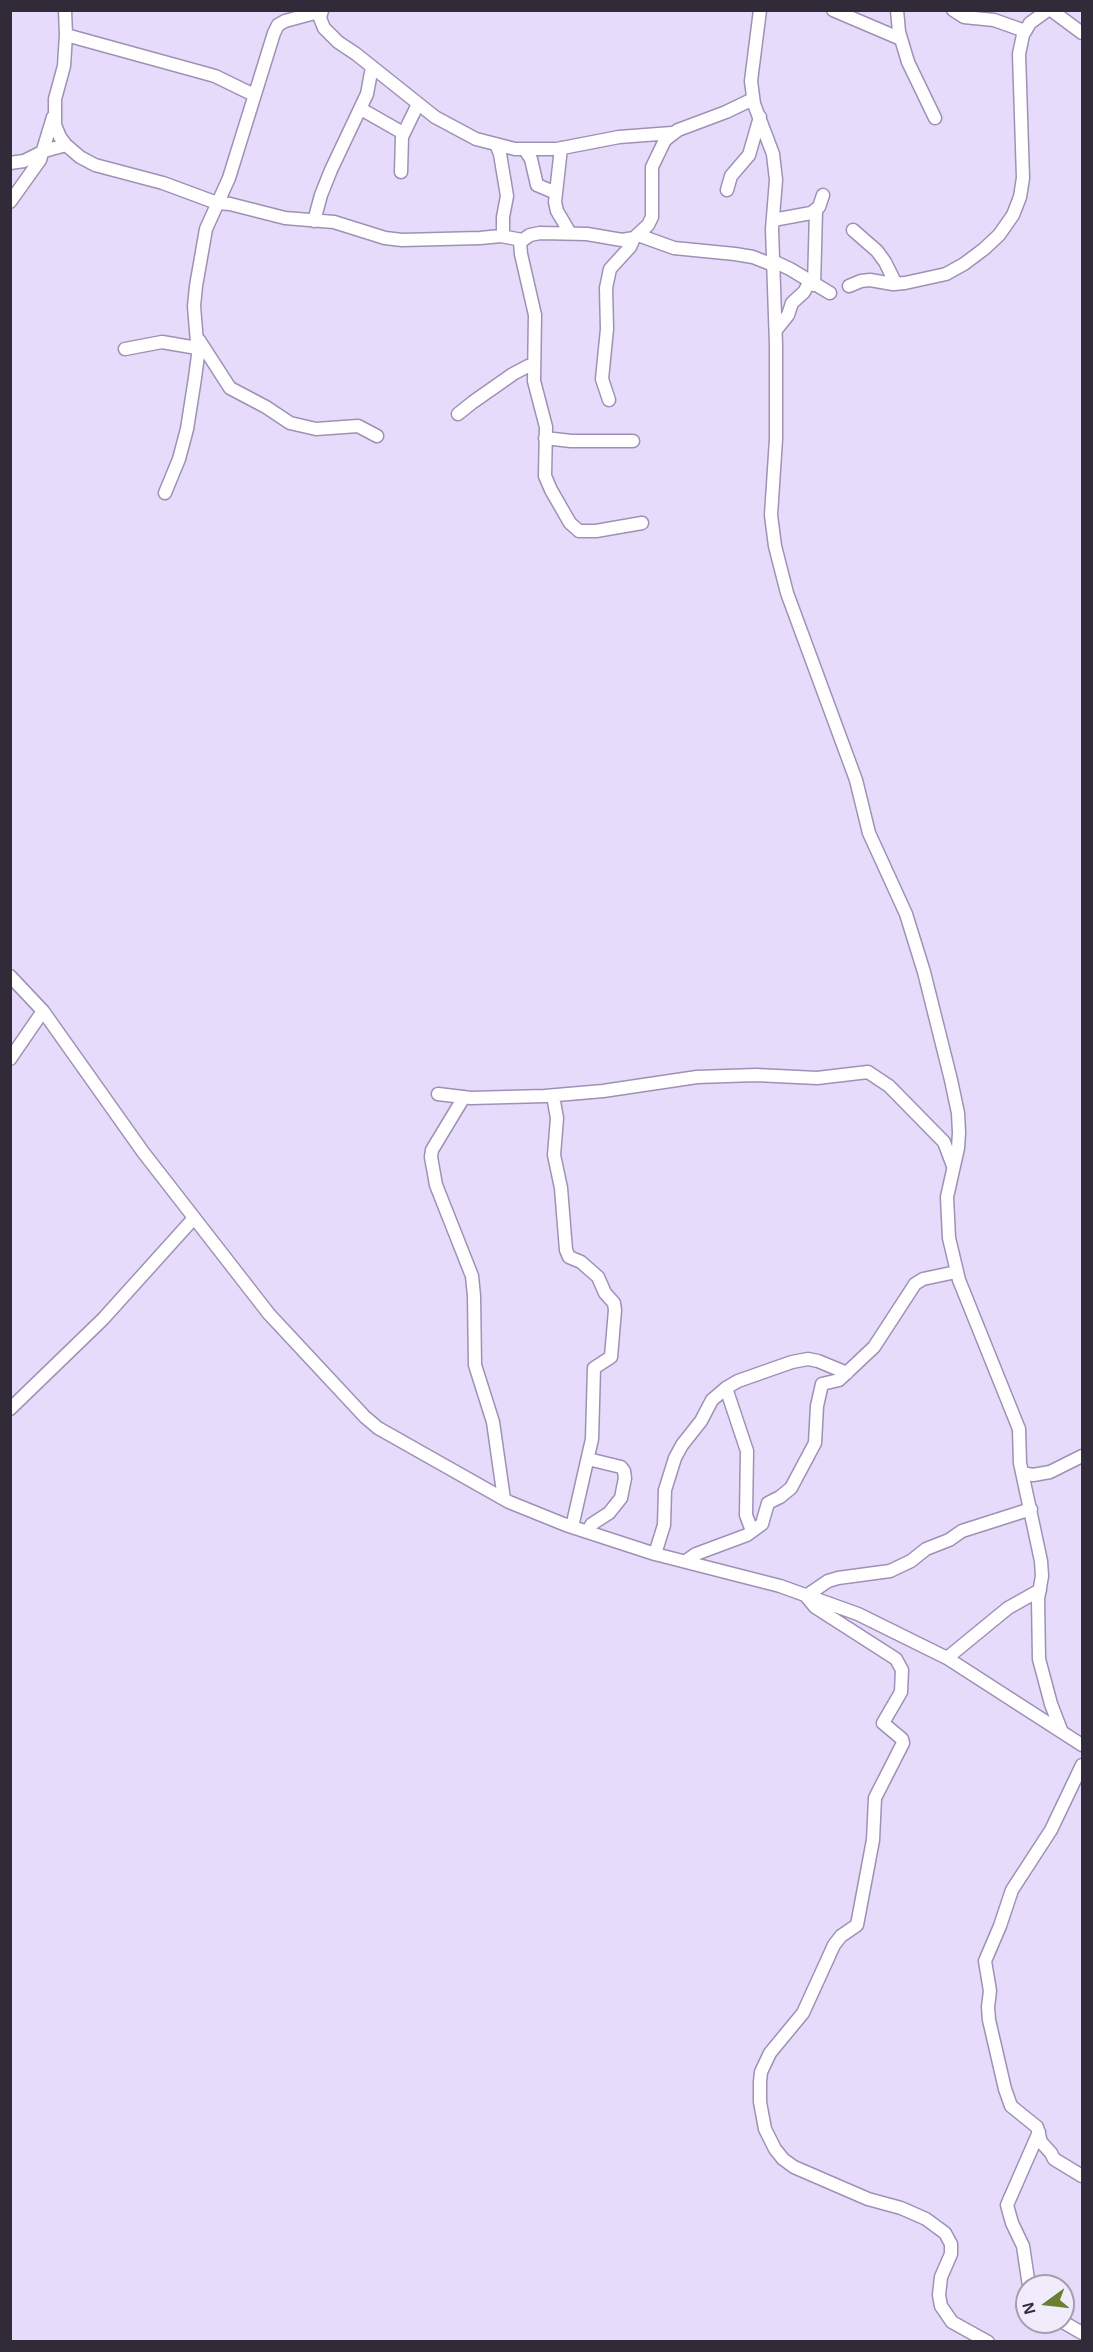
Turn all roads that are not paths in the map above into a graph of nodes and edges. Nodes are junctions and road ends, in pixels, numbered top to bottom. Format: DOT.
graph roads {
  1 [pos="65,10"];
  2 [pos="760,10"];
  3 [pos="833,10"];
  4 [pos="897,10"];
  5 [pos="953,10"];
  6 [pos="322,11"];
  7 [pos="1047,11"];
  8 [pos="1025,31"];
  9 [pos="1083,33"];
  10 [pos="66,35"];
  11 [pos="901,39"];
  12 [pos="372,67"];
  13 [pos="254,95"];
  14 [pos="753,99"];
  15 [pos="418,104"];
  16 [pos="361,109"];
  17 [pos="54,113"];
  18 [pos="760,117"];
  19 [pos="935,118"];
  20 [pos="403,133"];
  21 [pos="674,133"];
  22 [pos="496,144"];
  23 [pos="66,145"];
  24 [pos="561,148"];
  25 [pos="525,150"];
  26 [pos="44,151"];
  27 [pos="10,163"];
  28 [pos="401,172"];
  29 [pos="727,190"];
  30 [pos="556,193"];
  31 [pos="823,195"];
  32 [pos="10,201"];
  33 [pos="217,203"];
  34 [pos="816,211"];
  35 [pos="773,220"];
  36 [pos="314,221"];
  37 [pos="853,230"];
  38 [pos="570,233"];
  39 [pos="503,236"];
  40 [pos="636,236"];
  41 [pos="522,240"];
  42 [pos="773,263"];
  43 [pos="812,283"];
  44 [pos="896,284"];
  45 [pos="849,286"];
  46 [pos="830,293"];
  47 [pos="776,330"];
  48 [pos="197,342"];
  49 [pos="125,349"];
  50 [pos="535,354"];
  51 [pos="528,366"];
  52 [pos="536,392"];
  53 [pos="609,400"];
  54 [pos="458,414"];
  55 [pos="377,436"];
  56 [pos="545,438"];
  57 [pos="633,441"];
  58 [pos="165,493"];
  59 [pos="642,523"];
  60 [pos="10,976"];
  61 [pos="43,1011"];
  62 [pos="10,1059"];
  63 [pos="438,1094"];
  64 [pos="554,1096"];
  65 [pos="464,1097"];
  66 [pos="953,1166"];
  67 [pos="194,1218"];
  68 [pos="956,1272"];
  69 [pos="847,1372"];
  70 [pos="726,1388"];
  71 [pos="10,1409"];
  72 [pos="1083,1456"];
  73 [pos="588,1459"];
  74 [pos="1022,1473"];
  75 [pos="504,1499"];
  76 [pos="1031,1509"];
  77 [pos="572,1527"];
  78 [pos="752,1531"];
  79 [pos="587,1532"];
  80 [pos="655,1554"];
  81 [pos="686,1561"];
  82 [pos="1040,1590"];
  83 [pos="807,1596"];
  84 [pos="947,1658"];
  85 [pos="1061,1730"];
  86 [pos="1083,1745"];
  87 [pos="1083,1765"];
  88 [pos="1039,2132"];
  89 [pos="1083,2176"];
  90 [pos="1027,2274"];
  91 [pos="988,2342"];
  1 -- 10 [label="street"];
  2 -- 14 [label="street"];
  3 -- 11 [label="street"];
  4 -- 11 [label="street"];
  5 -- 8 [label="street"];
  6 -- 12 [label="street"];
  6 -- 13 [label="street"];
  7 -- 8 [label="street"];
  7 -- 9 [label="street"];
  8 -- 44 [label="street"];
  10 -- 13 [label="street"];
  10 -- 17 [label="street"];
  11 -- 19 [label="street"];
  12 -- 15 [label="street"];
  12 -- 16 [label="street"];
  13 -- 33 [label="street"];
  14 -- 18 [label="street"];
  14 -- 21 [label="street"];
  15 -- 20 [label="street"];
  15 -- 22 [label="street"];
  16 -- 20 [label="street"];
  16 -- 36 [label="street"];
  17 -- 23 [label="street"];
  17 -- 26 [label="street"];
  18 -- 29 [label="street"];
  18 -- 35 [label="street"];
  20 -- 28 [label="street"];
  21 -- 24 [label="street"];
  21 -- 40 [label="street"];
  22 -- 25 [label="street"];
  22 -- 39 [label="street"];
  23 -- 26 [label="street"];
  23 -- 33 [label="street"];
  24 -- 25 [label="street"];
  24 -- 30 [label="street"];
  25 -- 30 [label="street"];
  26 -- 27 [label="street"];
  26 -- 32 [label="street"];
  30 -- 38 [label="street"];
  31 -- 34 [label="street"];
  33 -- 36 [label="street"];
  33 -- 48 [label="street"];
  34 -- 35 [label="street"];
  34 -- 43 [label="street"];
  35 -- 42 [label="street"];
  36 -- 39 [label="street"];
  37 -- 44 [label="street"];
  38 -- 40 [label="street"];
  38 -- 41 [label="street"];
  39 -- 41 [label="street"];
  40 -- 42 [label="street"];
  40 -- 53 [label="street"];
  41 -- 50 [label="street"];
  42 -- 43 [label="street"];
  42 -- 47 [label="street"];
  43 -- 46 [label="street"];
  43 -- 47 [label="street"];
  44 -- 45 [label="street"];
  47 -- 66 [label="street"];
  48 -- 49 [label="street"];
  48 -- 55 [label="street"];
  48 -- 58 [label="street"];
  50 -- 51 [label="street"];
  50 -- 52 [label="street"];
  51 -- 52 [label="street"];
  51 -- 54 [label="street"];
  52 -- 56 [label="street"];
  56 -- 57 [label="street"];
  56 -- 59 [label="street"];
  60 -- 61 [label="street"];
  61 -- 62 [label="street"];
  61 -- 67 [label="street"];
  63 -- 65 [label="street"];
  64 -- 65 [label="street"];
  64 -- 66 [label="street"];
  64 -- 73 [label="street"];
  65 -- 75 [label="street"];
  66 -- 68 [label="street"];
  67 -- 71 [label="street"];
  67 -- 75 [label="street"];
  68 -- 69 [label="street"];
  68 -- 74 [label="street"];
  69 -- 70 [label="street"];
  69 -- 78 [label="street"];
  70 -- 78 [label="street"];
  70 -- 80 [label="street"];
  72 -- 74 [label="street"];
  73 -- 77 [label="street"];
  73 -- 79 [label="street"];
  74 -- 76 [label="street"];
  75 -- 77 [label="street"];
  76 -- 82 [label="street"];
  76 -- 83 [label="street"];
  77 -- 79 [label="street"];
  78 -- 81 [label="street"];
  79 -- 80 [label="street"];
  80 -- 81 [label="street"];
  81 -- 83 [label="street"];
  82 -- 84 [label="street"];
  82 -- 85 [label="street"];
  83 -- 84 [label="street"];
  83 -- 91 [label="street"];
  84 -- 85 [label="street"];
  85 -- 86 [label="street"];
  87 -- 88 [label="street"];
  88 -- 89 [label="street"];
  88 -- 90 [label="street"];
}
